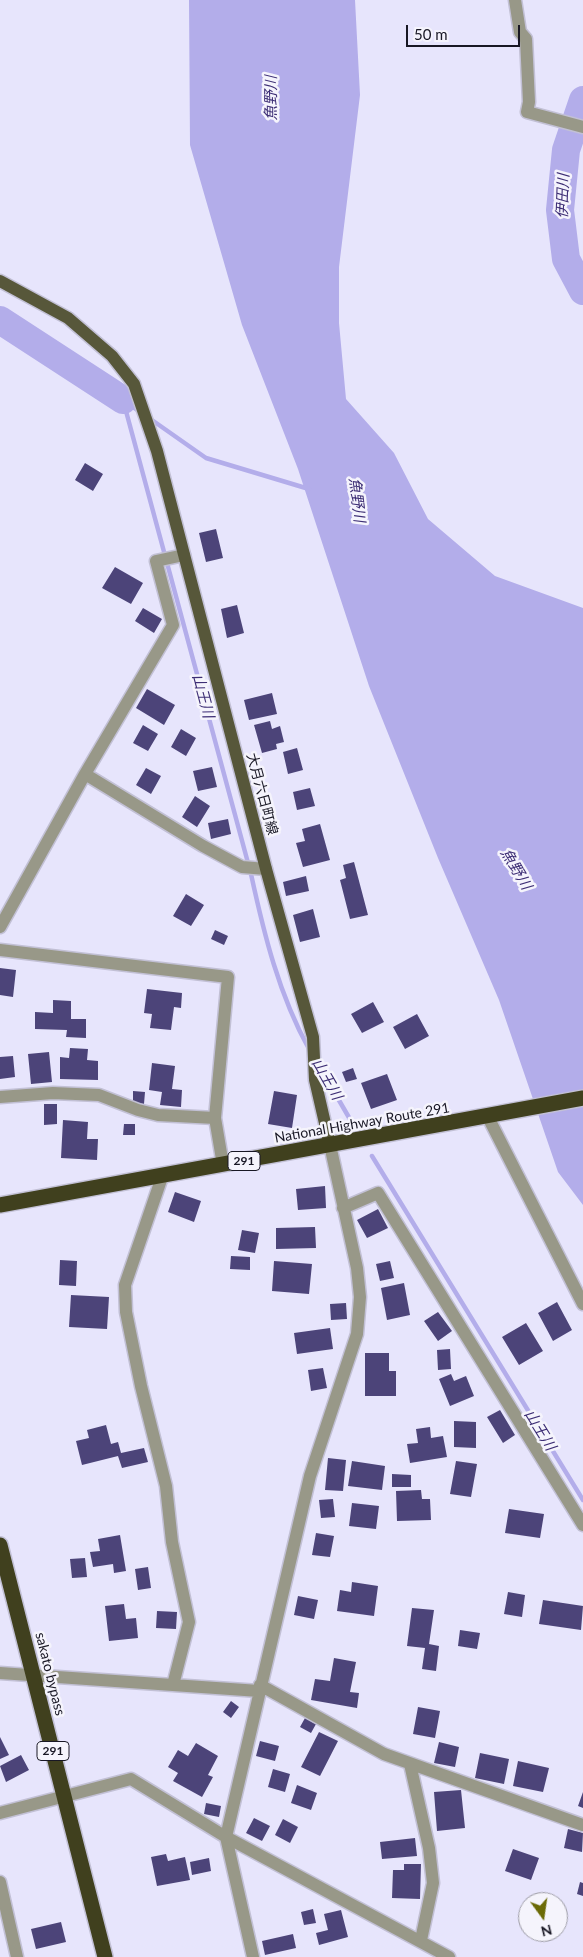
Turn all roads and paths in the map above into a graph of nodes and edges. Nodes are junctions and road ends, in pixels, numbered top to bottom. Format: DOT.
graph roads {
  1 [pos="515,0"];
  2 [pos="583,127"];
  3 [pos="0,281"];
  4 [pos="184,555"];
  5 [pos="85,774"];
  6 [pos="266,869"];
  7 [pos="0,927"];
  8 [pos="0,950"];
  9 [pos="0,1097"];
  10 [pos="583,1098"];
  11 [pos="492,1116"];
  12 [pos="215,1118"];
  13 [pos="330,1145"];
  14 [pos="223,1165"];
  15 [pos="162,1177"];
  16 [pos="0,1205"];
  17 [pos="343,1208"];
  18 [pos="583,1304"];
  19 [pos="583,1525"];
  20 [pos="0,1545"];
  21 [pos="0,1673"];
  22 [pos="34,1676"];
  23 [pos="173,1685"];
  24 [pos="260,1688"];
  25 [pos="410,1764"];
  26 [pos="65,1796"];
  27 [pos="0,1814"];
  28 [pos="583,1824"];
  29 [pos="226,1837"];
  30 [pos="0,1882"];
  31 [pos="421,1940"];
  32 [pos="17,1957"];
  33 [pos="105,1957"];
  34 [pos="254,1957"];
  35 [pos="449,1957"];
  1 -- 2 [label="street"];
  3 -- 4 [label="main road, 大月六日町線"];
  4 -- 5 [label="street"];
  4 -- 6 [label="main road, 大月六日町線"];
  5 -- 6 [label="street"];
  5 -- 7 [label="street"];
  6 -- 13 [label="main road, 大月六日町線"];
  8 -- 12 [label="street"];
  9 -- 12 [label="street"];
  10 -- 11 [label="highway, National Highway Route 291 / 291"];
  11 -- 13 [label="highway, National Highway Route 291 / 291"];
  11 -- 18 [label="street"];
  12 -- 14 [label="street"];
  13 -- 14 [label="highway, National Highway Route 291 / 291"];
  13 -- 17 [label="street"];
  14 -- 15 [label="highway, National Highway Route 291 / 291"];
  15 -- 16 [label="highway, National Highway Route 291 / 291"];
  15 -- 23 [label="street"];
  17 -- 19 [label="street"];
  17 -- 24 [label="street"];
  20 -- 22 [label="highway, sakato bypass / 291"];
  21 -- 22 [label="street"];
  22 -- 23 [label="street"];
  22 -- 26 [label="highway, sakato bypass / 291"];
  23 -- 24 [label="street"];
  24 -- 25 [label="street"];
  24 -- 29 [label="street"];
  25 -- 28 [label="street"];
  25 -- 31 [label="street"];
  26 -- 27 [label="street"];
  26 -- 29 [label="street"];
  26 -- 33 [label="highway, sakato bypass / 291"];
  29 -- 31 [label="street"];
  29 -- 34 [label="street"];
  30 -- 32 [label="street"];
  31 -- 35 [label="street"];
}
